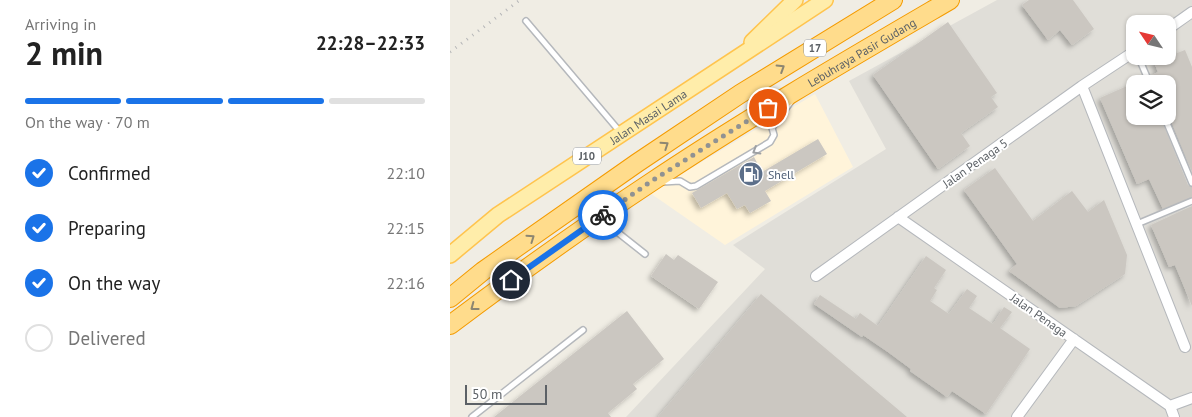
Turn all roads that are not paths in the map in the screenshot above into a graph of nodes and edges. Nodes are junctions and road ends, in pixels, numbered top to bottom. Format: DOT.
graph roads {
  1 [pos="795,0"];
  2 [pos="825,0"];
  3 [pos="950,0"];
  4 [pos="891,1"];
  5 [pos="1192,12"];
  6 [pos="526,21"];
  7 [pos="1176,23"];
  8 [pos="1126,57"];
  9 [pos="730,64"];
  10 [pos="1082,86"];
  11 [pos="802,87"];
  12 [pos="1168,125"];
  13 [pos="621,134"];
  14 [pos="650,182"];
  15 [pos="1192,183"];
  16 [pos="1192,201"];
  17 [pos="898,217"];
  18 [pos="599,218"];
  19 [pos="1136,224"];
  20 [pos="645,254"];
  21 [pos="450,255"];
  22 [pos="816,276"];
  23 [pos="450,298"];
  24 [pos="450,325"];
  25 [pos="583,330"];
  26 [pos="1074,339"];
  27 [pos="1185,348"];
  28 [pos="1192,398"];
  29 [pos="1170,406"];
  30 [pos="472,417"];
  31 [pos="1017,417"];
  32 [pos="1174,417"];
  1 -- 9 [label="main road"];
  2 -- 9 [label="main road, Jalan Masai Lama / J10"];
  3 -- 11 [label="highway, Lebuhraya Pasir Gudang / 17"];
  23 -- 4 [label="highway, 17, one-way"];
  5 -- 7 [label="street"];
  6 -- 13 [label="lane"];
  8 -- 10 [label="street, Jalan Penaga 5"];
  9 -- 13 [label="main road, Jalan Masai Lama / J10"];
  10 -- 17 [label="street, Jalan Penaga 5"];
  10 -- 19 [label="street"];
  11 -- 14 [label="highway, Lebuhraya Pasir Gudang / 17"];
  11 -- 14 [label="lane, one-way"];
  12 -- 15 [label="lane"];
  13 -- 21 [label="main road, Jalan Masai Lama / J10"];
  14 -- 18 [label="highway, Lebuhraya Pasir Gudang / 17"];
  16 -- 19 [label="lane"];
  17 -- 22 [label="street, Jalan Penaga 5"];
  17 -- 26 [label="street, Jalan Penaga"];
  18 -- 20 [label="lane"];
  18 -- 24 [label="highway, Lebuhraya Pasir Gudang / 17, one-way"];
  19 -- 27 [label="street"];
  25 -- 30 [label="lane"];
  26 -- 29 [label="street, Jalan Penaga"];
  26 -- 31 [label="street"];
  28 -- 29 [label="street"];
  29 -- 32 [label="street"];
}
